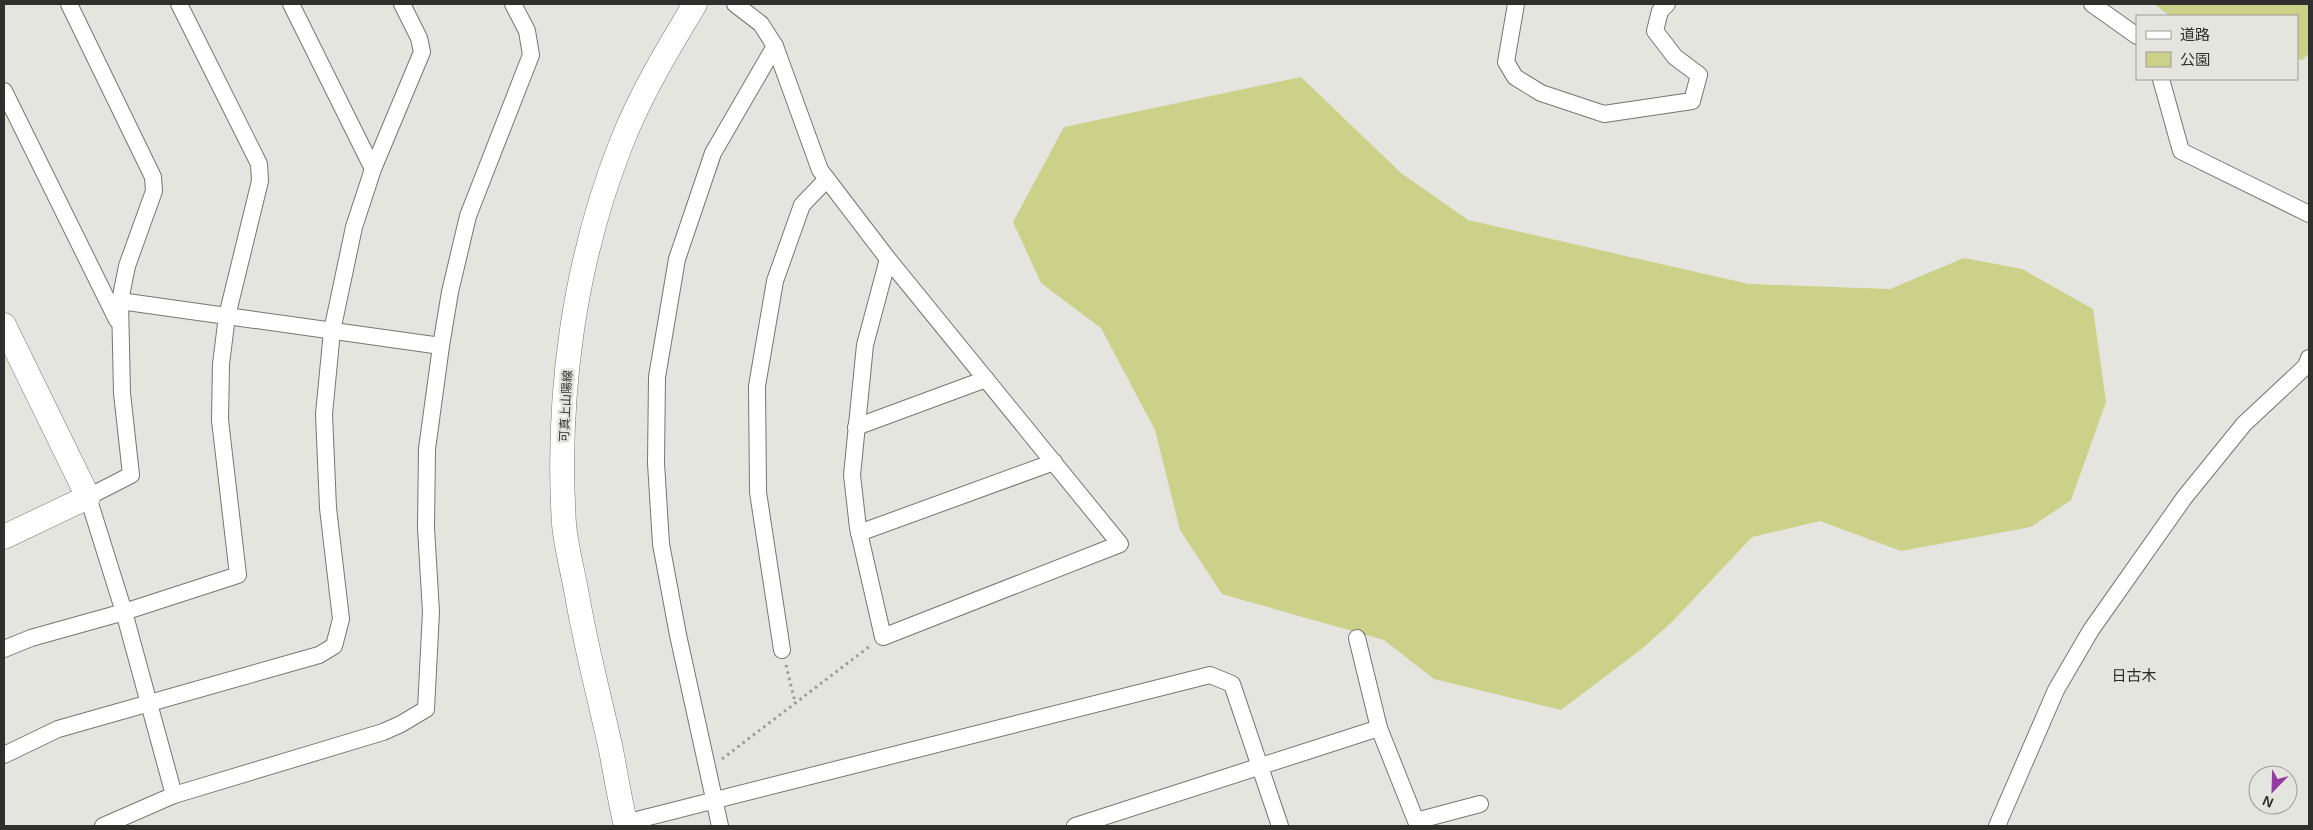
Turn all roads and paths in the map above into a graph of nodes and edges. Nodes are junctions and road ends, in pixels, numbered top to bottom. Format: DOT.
graph roads {
  1 [pos="69,4"];
  2 [pos="179,4"];
  3 [pos="291,4"];
  4 [pos="402,4"];
  5 [pos="513,4"];
  6 [pos="695,4"];
  7 [pos="735,4"];
  8 [pos="1516,4"];
  9 [pos="1667,4"];
  10 [pos="2092,4"];
  11 [pos="2136,35"];
  12 [pos="775,46"];
  13 [pos="2161,80"];
  14 [pos="4,92"];
  15 [pos="373,169"];
  16 [pos="827,179"];
  17 [pos="2309,214"];
  18 [pos="888,259"];
  19 [pos="120,301"];
  20 [pos="227,316"];
  21 [pos="120,324"];
  22 [pos="4,325"];
  23 [pos="332,331"];
  24 [pos="441,346"];
  25 [pos="2308,364"];
  26 [pos="986,379"];
  27 [pos="856,428"];
  28 [pos="1054,462"];
  29 [pos="88,497"];
  30 [pos="859,533"];
  31 [pos="4,537"];
  32 [pos="124,612"];
  33 [pos="883,637"];
  34 [pos="1357,638"];
  35 [pos="4,649"];
  36 [pos="782,650"];
  37 [pos="795,702"];
  38 [pos="149,703"];
  39 [pos="1379,728"];
  40 [pos="4,755"];
  41 [pos="1262,766"];
  42 [pos="708,769"];
  43 [pos="174,795"];
  44 [pos="714,802"];
  45 [pos="1480,804"];
  46 [pos="620,825"];
  47 [pos="102,826"];
  48 [pos="720,826"];
  49 [pos="1075,826"];
  50 [pos="1280,826"];
  51 [pos="1997,826"];
  1 -- 19 [label="street"];
  2 -- 20 [label="street"];
  3 -- 15 [label="street"];
  4 -- 15 [label="street"];
  5 -- 24 [label="street"];
  6 -- 46 [label="main road, 可真上山陽線"];
  7 -- 12 [label="street"];
  8 -- 9 [label="street"];
  10 -- 11 [label="street"];
  12 -- 16 [label="street"];
  12 -- 42 [label="street"];
  13 -- 17 [label="street"];
  14 -- 21 [label="street"];
  15 -- 23 [label="street"];
  16 -- 18 [label="street"];
  16 -- 36 [label="street"];
  18 -- 26 [label="street"];
  18 -- 27 [label="street"];
  19 -- 20 [label="street"];
  19 -- 21 [label="street"];
  20 -- 23 [label="street"];
  20 -- 32 [label="street"];
  21 -- 29 [label="street"];
  22 -- 29 [label="main road"];
  23 -- 24 [label="street"];
  23 -- 38 [label="street"];
  24 -- 43 [label="street"];
  25 -- 51 [label="street"];
  26 -- 27 [label="street"];
  26 -- 28 [label="street"];
  27 -- 30 [label="street"];
  28 -- 30 [label="street"];
  28 -- 33 [label="street"];
  29 -- 31 [label="main road"];
  29 -- 32 [label="street"];
  30 -- 33 [label="street"];
  32 -- 35 [label="street"];
  32 -- 38 [label="street"];
  33 -- 37 [label="path"];
  34 -- 39 [label="street"];
  36 -- 37 [label="path"];
  37 -- 42 [label="path"];
  38 -- 40 [label="street"];
  38 -- 43 [label="street"];
  39 -- 41 [label="street"];
  39 -- 45 [label="street"];
  41 -- 44 [label="street"];
  41 -- 49 [label="street"];
  41 -- 50 [label="street"];
  42 -- 44 [label="street"];
  43 -- 47 [label="street"];
  44 -- 46 [label="street"];
  44 -- 48 [label="street"];
}
